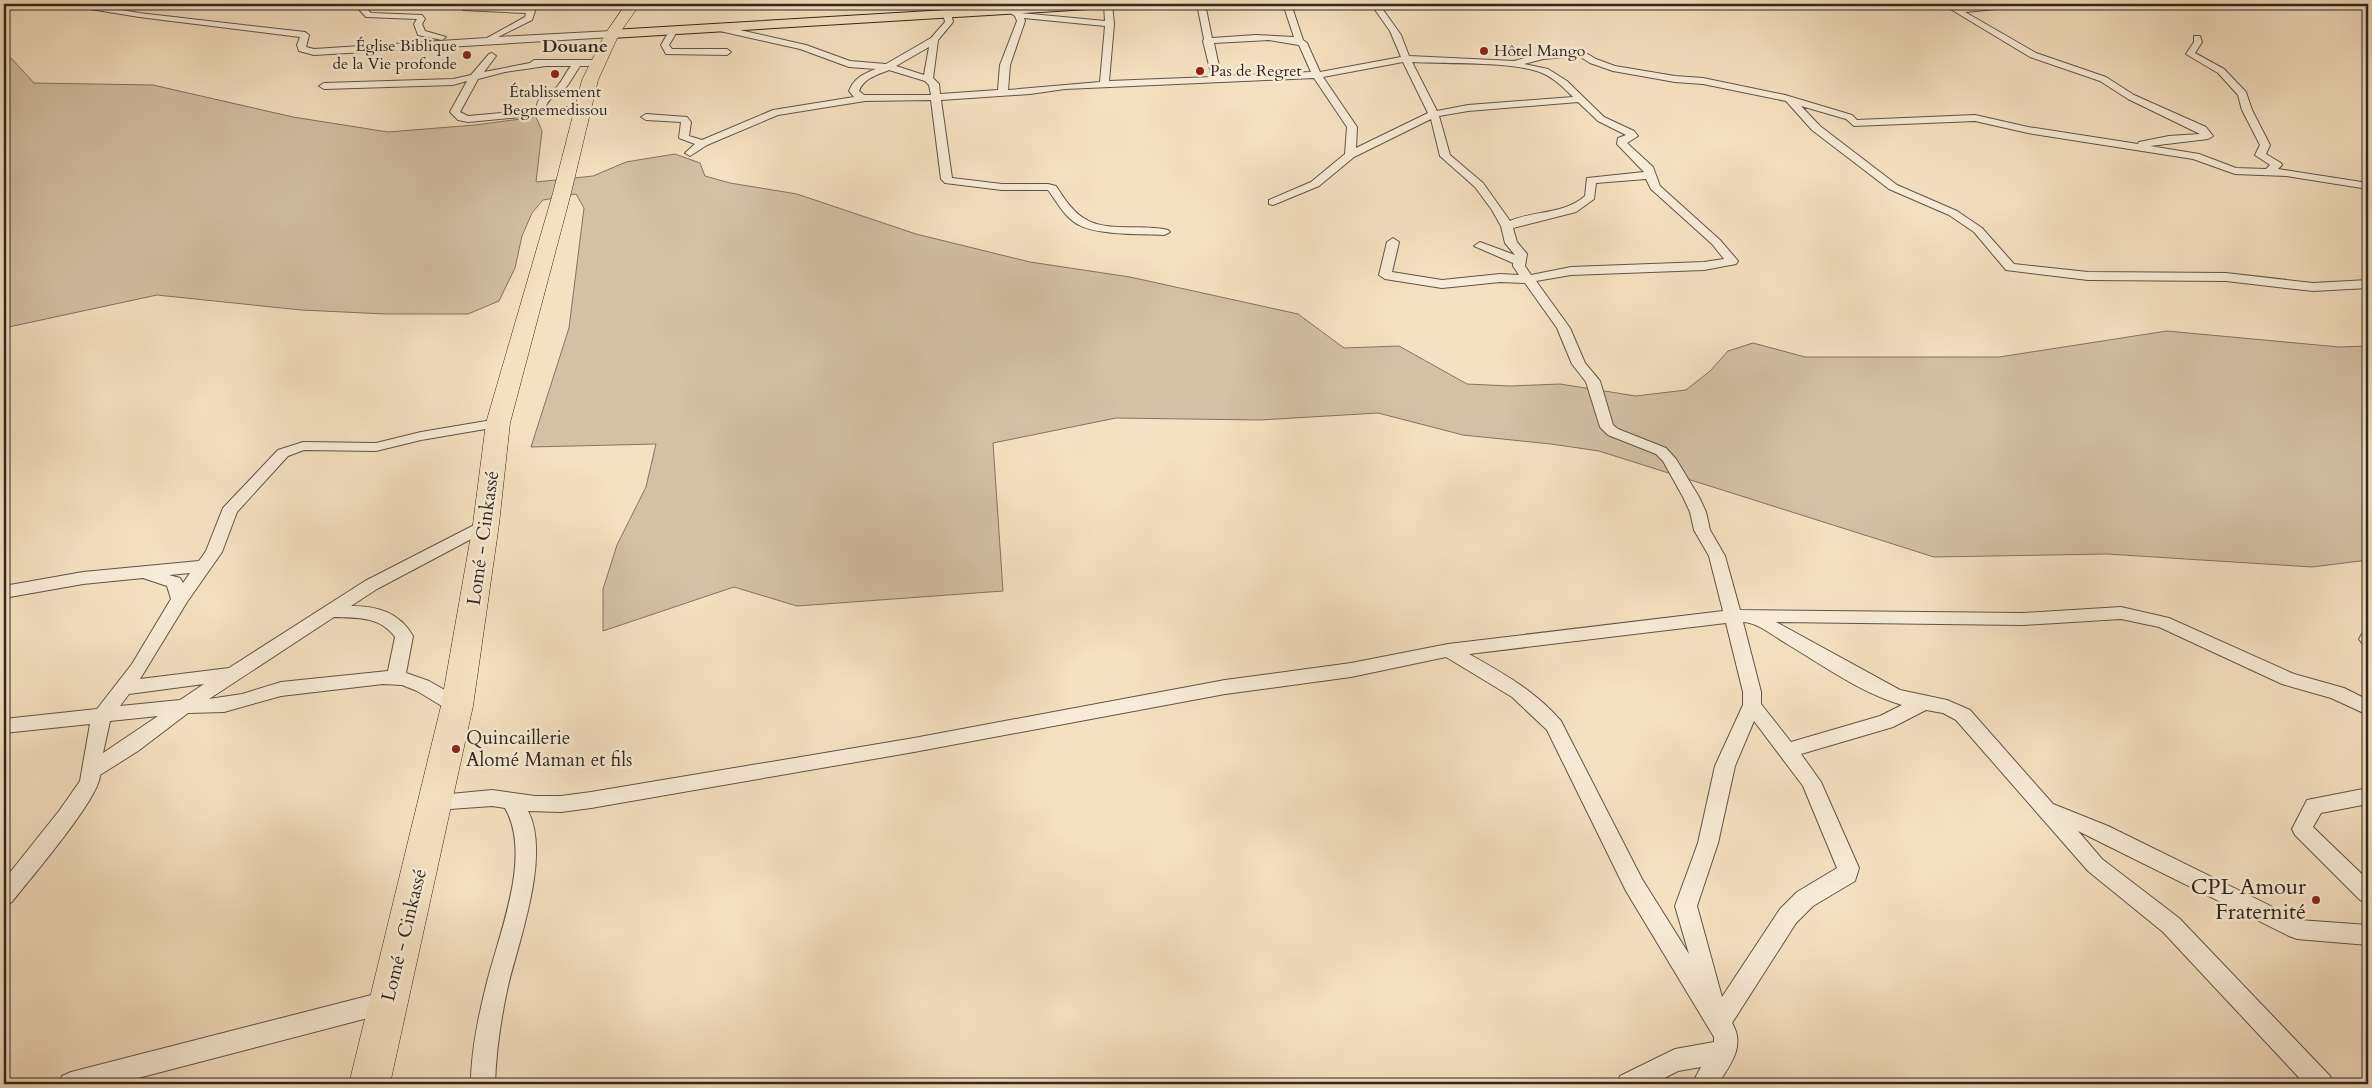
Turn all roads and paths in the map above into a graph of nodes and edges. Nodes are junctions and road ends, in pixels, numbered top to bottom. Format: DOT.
graph roads {
  1 [pos="8,4"];
  2 [pos="72,4"];
  3 [pos="358,4"];
  4 [pos="632,4"];
  5 [pos="1106,4"];
  6 [pos="1201,4"];
  7 [pos="1287,4"];
  8 [pos="1375,4"];
  9 [pos="1946,4"];
  10 [pos="2027,4"];
  11 [pos="466,8"];
  12 [pos="529,8"];
  13 [pos="1013,10"];
  14 [pos="1958,10"];
  15 [pos="947,13"];
  16 [pos="1110,24"];
  17 [pos="714,27"];
  18 [pos="674,30"];
  19 [pos="612,34"];
  20 [pos="2197,38"];
  21 [pos="490,40"];
  22 [pos="934,40"];
  23 [pos="474,41"];
  24 [pos="1207,41"];
  25 [pos="1299,41"];
  26 [pos="727,52"];
  27 [pos="501,57"];
  28 [pos="1406,59"];
  29 [pos="598,62"];
  30 [pos="577,63"];
  31 [pos="543,64"];
  32 [pos="1513,64"];
  33 [pos="888,67"];
  34 [pos="865,71"];
  35 [pos="1317,75"];
  36 [pos="474,77"];
  37 [pos="928,79"];
  38 [pos="1217,80"];
  39 [pos="1104,84"];
  40 [pos="324,86"];
  41 [pos="1003,92"];
  42 [pos="936,97"];
  43 [pos="865,98"];
  44 [pos="1580,99"];
  45 [pos="1790,99"];
  46 [pos="582,109"];
  47 [pos="542,112"];
  48 [pos="1432,115"];
  49 [pos="646,117"];
  50 [pos="1854,123"];
  51 [pos="1814,125"];
  52 [pos="703,142"];
  53 [pos="2125,146"];
  54 [pos="690,154"];
  55 [pos="1350,155"];
  56 [pos="2270,171"];
  57 [pos="1650,175"];
  58 [pos="2368,186"];
  59 [pos="1273,202"];
  60 [pos="1507,226"];
  61 [pos="1164,232"];
  62 [pos="1393,242"];
  63 [pos="1480,246"];
  64 [pos="1519,261"];
  65 [pos="1529,279"];
  66 [pos="2368,284"];
  67 [pos="498,423"];
  68 [pos="486,524"];
  69 [pos="205,566"];
  70 [pos="136,572"];
  71 [pos="4,592"];
  72 [pos="180,599"];
  73 [pos="331,611"];
  74 [pos="1742,616"];
  75 [pos="1448,650"];
  76 [pos="234,674"];
  77 [pos="395,678"];
  78 [pos="124,688"];
  79 [pos="1921,704"];
  80 [pos="1752,705"];
  81 [pos="186,706"];
  82 [pos="457,706"];
  83 [pos="2368,708"];
  84 [pos="100,716"];
  85 [pos="4,726"];
  86 [pos="1789,752"];
  87 [pos="90,771"];
  88 [pos="2368,796"];
  89 [pos="511,801"];
  90 [pos="436,802"];
  91 [pos="2047,809"];
  92 [pos="2368,894"];
  93 [pos="4,896"];
  94 [pos="2368,934"];
  95 [pos="387,1002"];
  96 [pos="1716,1017"];
  97 [pos="1725,1050"];
  98 [pos="71,1084"];
  99 [pos="369,1084"];
  100 [pos="483,1084"];
  101 [pos="1629,1084"];
  102 [pos="1704,1084"];
  103 [pos="2321,1084"];
  1 -- 2 [label="street"];
  2 -- 23 [label="street"];
  3 -- 23 [label="street"];
  4 -- 19 [label="highway, Lomé - Cinkassé"];
  5 -- 13 [label="main road"];
  5 -- 16 [label="street"];
  6 -- 24 [label="street"];
  7 -- 25 [label="street"];
  8 -- 28 [label="street"];
  9 -- 14 [label="street"];
  10 -- 14 [label="street"];
  11 -- 12 [label="street"];
  12 -- 21 [label="street"];
  13 -- 15 [label="main road"];
  13 -- 16 [label="street"];
  13 -- 41 [label="street"];
  14 -- 53 [label="street"];
  15 -- 17 [label="main road"];
  15 -- 22 [label="street"];
  16 -- 39 [label="street"];
  17 -- 18 [label="main road"];
  17 -- 34 [label="street"];
  18 -- 19 [label="main road"];
  18 -- 26 [label="street"];
  19 -- 21 [label="street"];
  19 -- 29 [label="highway, Lomé - Cinkassé"];
  20 -- 56 [label="street"];
  21 -- 23 [label="street"];
  21 -- 27 [label="street"];
  22 -- 33 [label="street"];
  22 -- 37 [label="street"];
  24 -- 25 [label="street"];
  24 -- 38 [label="street"];
  25 -- 35 [label="street"];
  27 -- 31 [label="street"];
  27 -- 36 [label="street"];
  28 -- 32 [label="street"];
  28 -- 35 [label="street"];
  28 -- 48 [label="street"];
  29 -- 30 [label="street"];
  29 -- 46 [label="highway, Lomé - Cinkassé"];
  30 -- 31 [label="street"];
  30 -- 47 [label="street"];
  31 -- 36 [label="street"];
  32 -- 44 [label="street"];
  32 -- 45 [label="street"];
  33 -- 34 [label="street"];
  33 -- 37 [label="street"];
  34 -- 43 [label="street"];
  35 -- 38 [label="street"];
  35 -- 55 [label="street"];
  36 -- 40 [label="street"];
  36 -- 47 [label="street"];
  37 -- 42 [label="street"];
  38 -- 39 [label="street"];
  39 -- 41 [label="street"];
  41 -- 42 [label="street"];
  42 -- 43 [label="street"];
  42 -- 61 [label="street"];
  43 -- 52 [label="street"];
  44 -- 48 [label="street"];
  44 -- 57 [label="street"];
  45 -- 50 [label="street"];
  45 -- 51 [label="street"];
  46 -- 47 [label="street"];
  46 -- 67 [label="highway, Lomé - Cinkassé"];
  48 -- 55 [label="street"];
  48 -- 60 [label="street"];
  49 -- 52 [label="street"];
  50 -- 51 [label="street"];
  50 -- 53 [label="street"];
  51 -- 66 [label="street"];
  52 -- 54 [label="street"];
  53 -- 56 [label="street"];
  55 -- 59 [label="street"];
  56 -- 58 [label="street"];
  57 -- 60 [label="street"];
  57 -- 65 [label="street"];
  60 -- 64 [label="street"];
  62 -- 65 [label="street"];
  63 -- 64 [label="street"];
  64 -- 65 [label="street"];
  65 -- 74 [label="street"];
  67 -- 68 [label="highway, Lomé - Cinkassé"];
  67 -- 69 [label="street"];
  68 -- 73 [label="street"];
  68 -- 82 [label="highway, Lomé - Cinkassé"];
  69 -- 70 [label="street"];
  69 -- 72 [label="street"];
  70 -- 71 [label="street"];
  70 -- 72 [label="street"];
  72 -- 78 [label="street"];
  73 -- 76 [label="street"];
  73 -- 77 [label="street"];
  74 -- 75 [label="street"];
  74 -- 79 [label="street"];
  74 -- 80 [label="street"];
  74 -- 83 [label="street"];
  75 -- 89 [label="street"];
  75 -- 96 [label="street"];
  76 -- 78 [label="street"];
  76 -- 81 [label="street"];
  77 -- 81 [label="street"];
  77 -- 82 [label="street"];
  78 -- 84 [label="street"];
  79 -- 86 [label="street"];
  79 -- 91 [label="street"];
  80 -- 86 [label="street"];
  80 -- 96 [label="street"];
  81 -- 84 [label="street"];
  81 -- 87 [label="street"];
  82 -- 90 [label="highway, Lomé - Cinkassé"];
  84 -- 85 [label="street"];
  84 -- 87 [label="street"];
  86 -- 96 [label="street"];
  87 -- 93 [label="street"];
  88 -- 92 [label="street"];
  89 -- 90 [label="street"];
  89 -- 100 [label="street"];
  90 -- 95 [label="highway, Lomé - Cinkassé"];
  91 -- 94 [label="street"];
  91 -- 103 [label="street"];
  95 -- 98 [label="street"];
  95 -- 99 [label="highway, Lomé - Cinkassé"];
  96 -- 97 [label="street"];
  97 -- 101 [label="street"];
  97 -- 102 [label="street"];
}
